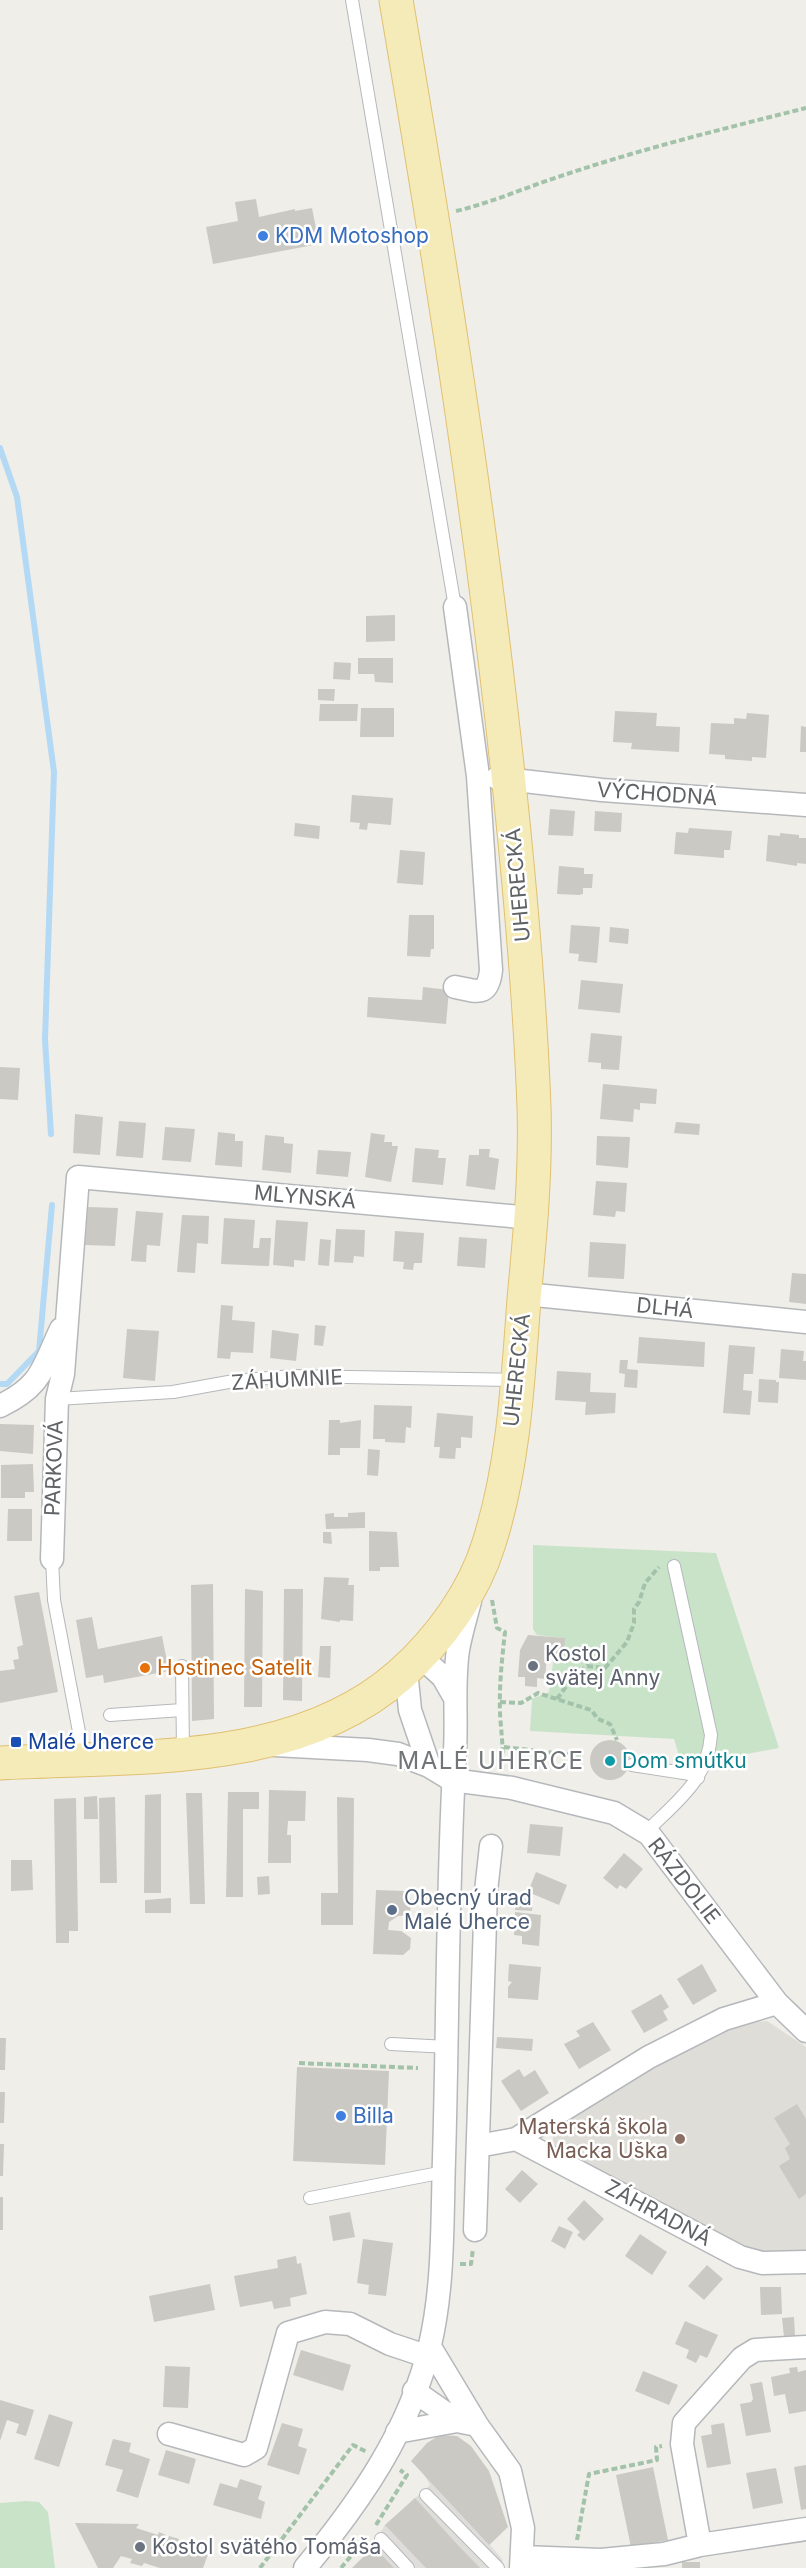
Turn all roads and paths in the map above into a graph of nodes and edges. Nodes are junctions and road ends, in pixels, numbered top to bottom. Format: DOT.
graph roads {
  1 [pos="352,0"];
  2 [pos="396,0"];
  3 [pos="806,108"];
  4 [pos="432,218"];
  5 [pos="454,607"];
  6 [pos="493,778"];
  7 [pos="806,805"];
  8 [pos="455,987"];
  9 [pos="78,1177"];
  10 [pos="532,1218"];
  11 [pos="525,1294"];
  12 [pos="65,1320"];
  13 [pos="806,1322"];
  14 [pos="518,1380"];
  15 [pos="57,1399"];
  16 [pos="0,1406"];
  17 [pos="52,1559"];
  18 [pos="674,1566"];
  19 [pos="482,1587"];
  20 [pos="412,1663"];
  21 [pos="182,1666"];
  22 [pos="455,1698"];
  23 [pos="557,1699"];
  24 [pos="500,1702"];
  25 [pos="182,1710"];
  26 [pos="111,1715"];
  27 [pos="617,1740"];
  28 [pos="258,1744"];
  29 [pos="504,1747"];
  30 [pos="183,1753"];
  31 [pos="581,1756"];
  32 [pos="84,1758"];
  33 [pos="0,1762"];
  34 [pos="632,1765"];
  35 [pos="429,1766"];
  36 [pos="502,1775"];
  37 [pos="698,1778"];
  38 [pos="452,1780"];
  39 [pos="646,1832"];
  40 [pos="490,1846"];
  41 [pos="777,2003"];
  42 [pos="806,2031"];
  43 [pos="390,2044"];
  44 [pos="448,2048"];
  45 [pos="299,2063"];
  46 [pos="418,2068"];
  47 [pos="516,2139"];
  48 [pos="478,2146"];
  49 [pos="444,2172"];
  50 [pos="310,2198"];
  51 [pos="475,2230"];
  52 [pos="806,2262"];
  53 [pos="441,2265"];
  54 [pos="806,2347"];
  55 [pos="428,2352"];
  56 [pos="414,2391"];
  57 [pos="460,2396"];
  58 [pos="467,2423"];
  59 [pos="398,2432"];
  60 [pos="169,2434"];
  61 [pos="682,2444"];
  62 [pos="384,2461"];
  63 [pos="426,2495"];
  64 [pos="806,2529"];
  65 [pos="381,2539"];
  66 [pos="700,2545"];
  67 [pos="575,2547"];
  68 [pos="522,2562"];
  69 [pos="260,2568"];
  70 [pos="305,2568"];
  71 [pos="341,2568"];
  72 [pos="408,2568"];
  73 [pos="498,2568"];
  1 -- 5 [label="lane"];
  2 -- 4 [label="main road, UHERECKÁ"];
  3 -- 4 [label="path"];
  4 -- 6 [label="main road, UHERECKÁ"];
  5 -- 6 [label="street"];
  6 -- 7 [label="street, VÝCHODNÁ"];
  6 -- 8 [label="street"];
  6 -- 10 [label="main road, UHERECKÁ"];
  9 -- 10 [label="street, MLYNSKÁ"];
  9 -- 12 [label="street, PARKOVÁ"];
  10 -- 11 [label="main road, UHERECKÁ"];
  11 -- 13 [label="street, DLHÁ"];
  11 -- 14 [label="main road, UHERECKÁ"];
  12 -- 15 [label="street, PARKOVÁ"];
  12 -- 16 [label="street"];
  14 -- 15 [label="lane, ZÁHUMNIE"];
  14 -- 19 [label="main road, UHERECKÁ"];
  15 -- 17 [label="street, PARKOVÁ"];
  17 -- 32 [label="lane, PARKOVÁ"];
  18 -- 23 [label="path"];
  18 -- 37 [label="lane"];
  19 -- 20 [label="main road, UHERECKÁ"];
  19 -- 22 [label="street"];
  19 -- 24 [label="path"];
  20 -- 22 [label="street"];
  20 -- 28 [label="main road, UHERECKÁ"];
  20 -- 35 [label="street"];
  21 -- 25 [label="lane"];
  22 -- 38 [label="street"];
  23 -- 24 [label="path"];
  23 -- 27 [label="path"];
  24 -- 29 [label="path"];
  25 -- 26 [label="lane"];
  25 -- 30 [label="lane"];
  28 -- 30 [label="main road, UHERECKÁ"];
  28 -- 35 [label="street"];
  29 -- 31 [label="path"];
  29 -- 36 [label="path"];
  30 -- 32 [label="main road, UHERECKÁ"];
  32 -- 33 [label="main road, UHERECKÁ"];
  34 -- 37 [label="lane"];
  35 -- 38 [label="street"];
  37 -- 39 [label="lane"];
  38 -- 39 [label="street, RÁZDOLIE"];
  38 -- 44 [label="street"];
  39 -- 41 [label="street, RÁZDOLIE"];
  40 -- 48 [label="street"];
  41 -- 42 [label="street, RÁZDOLIE"];
  41 -- 47 [label="street"];
  43 -- 44 [label="lane"];
  44 -- 49 [label="street"];
  45 -- 46 [label="path"];
  47 -- 48 [label="street"];
  47 -- 52 [label="street, ZÁHRADNÁ"];
  48 -- 51 [label="street"];
  49 -- 50 [label="lane"];
  49 -- 53 [label="street"];
  51 -- 53 [label="path"];
  53 -- 55 [label="street"];
  54 -- 61 [label="street"];
  55 -- 56 [label="street"];
  55 -- 57 [label="street"];
  55 -- 60 [label="street"];
  56 -- 57 [label="street"];
  56 -- 58 [label="street"];
  56 -- 59 [label="street"];
  57 -- 58 [label="street"];
  58 -- 59 [label="street"];
  58 -- 68 [label="street"];
  59 -- 62 [label="street"];
  61 -- 66 [label="street"];
  61 -- 67 [label="path"];
  62 -- 69 [label="path"];
  62 -- 70 [label="street"];
  62 -- 71 [label="path"];
  63 -- 73 [label="lane"];
  64 -- 66 [label="street"];
  65 -- 72 [label="lane"];
  66 -- 68 [label="street"];
}
